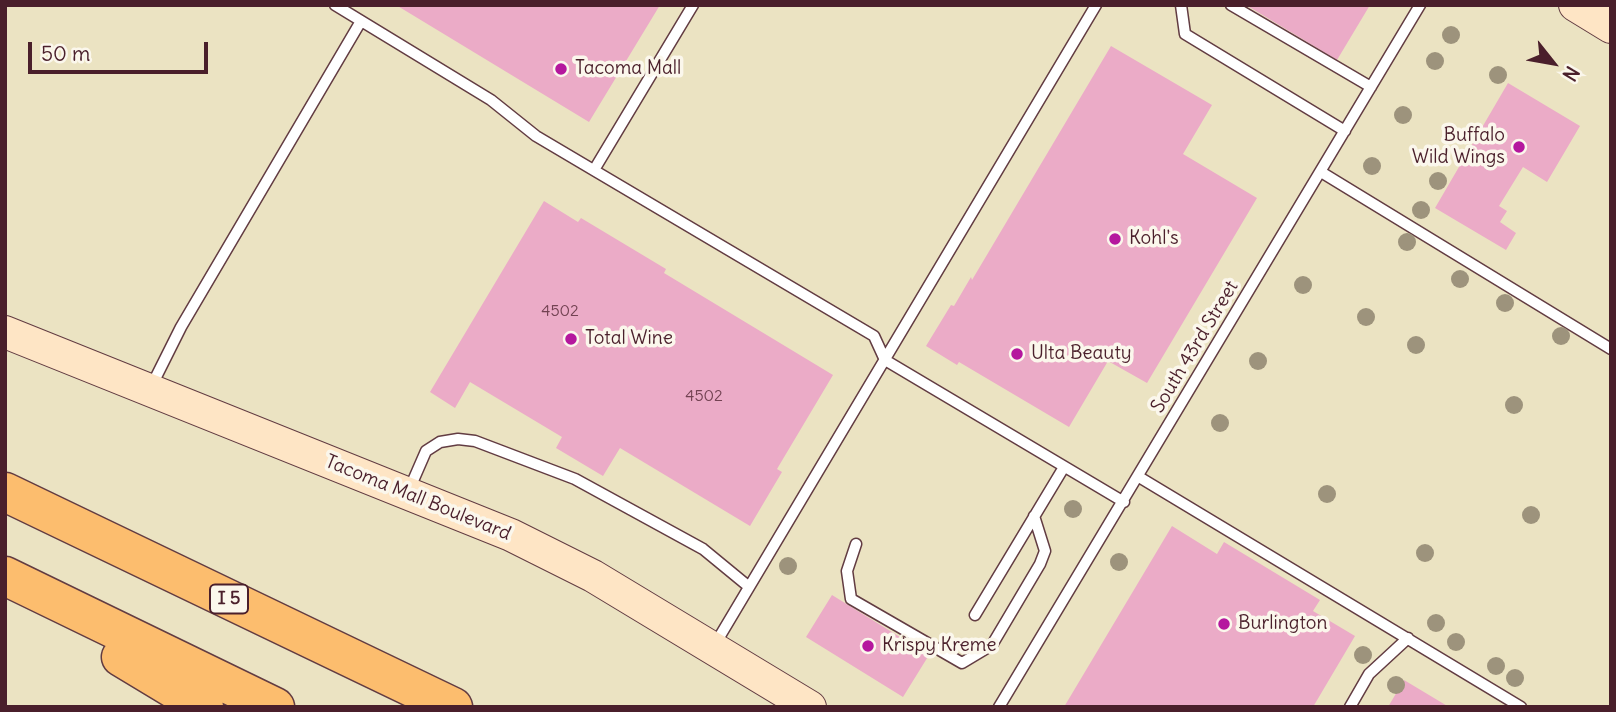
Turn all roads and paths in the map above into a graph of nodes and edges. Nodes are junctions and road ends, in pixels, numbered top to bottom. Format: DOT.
graph roads {
  1 [pos="335,5"];
  2 [pos="693,5"];
  3 [pos="1096,5"];
  4 [pos="1181,5"];
  5 [pos="1231,5"];
  6 [pos="1420,5"];
  7 [pos="1575,5"];
  8 [pos="361,21"];
  9 [pos="1611,27"];
  10 [pos="1371,87"];
  11 [pos="1345,131"];
  12 [pos="594,170"];
  13 [pos="1321,172"];
  14 [pos="5,332"];
  15 [pos="1611,349"];
  16 [pos="885,360"];
  17 [pos="149,391"];
  18 [pos="1064,467"];
  19 [pos="1139,477"];
  20 [pos="5,492"];
  21 [pos="408,493"];
  22 [pos="1124,502"];
  23 [pos="1034,516"];
  24 [pos="856,544"];
  25 [pos="5,576"];
  26 [pos="748,586"];
  27 [pos="5,588"];
  28 [pos="975,615"];
  29 [pos="1408,638"];
  30 [pos="713,647"];
  31 [pos="204,707"];
  32 [pos="275,707"];
  33 [pos="453,707"];
  34 [pos="810,707"];
  35 [pos="999,707"];
  36 [pos="1350,707"];
  37 [pos="1521,707"];
  1 -- 8 [label="lane"];
  2 -- 12 [label="lane"];
  3 -- 16 [label="lane"];
  4 -- 11 [label="lane"];
  5 -- 10 [label="lane"];
  6 -- 10 [label="lane, South 43rd Street"];
  7 -- 9 [label="street"];
  8 -- 12 [label="lane"];
  8 -- 17 [label="lane"];
  10 -- 11 [label="lane, South 43rd Street"];
  11 -- 13 [label="lane, South 43rd Street"];
  12 -- 16 [label="lane"];
  13 -- 15 [label="lane"];
  13 -- 19 [label="lane, South 43rd Street"];
  14 -- 17 [label="street, Tacoma Mall Boulevard"];
  16 -- 18 [label="lane"];
  16 -- 26 [label="lane"];
  17 -- 21 [label="street, Tacoma Mall Boulevard"];
  18 -- 22 [label="lane"];
  18 -- 23 [label="lane"];
  19 -- 22 [label="lane, South 43rd Street"];
  19 -- 29 [label="lane"];
  20 -- 33 [label="highway, I 5"];
  21 -- 26 [label="lane"];
  21 -- 30 [label="street, Tacoma Mall Boulevard"];
  22 -- 35 [label="lane, South 43rd Street"];
  23 -- 24 [label="lane"];
  23 -- 28 [label="lane"];
  25 -- 32 [label="highway"];
  26 -- 30 [label="lane"];
  27 -- 31 [label="highway"];
  29 -- 36 [label="lane"];
  29 -- 37 [label="lane"];
  30 -- 34 [label="street, Tacoma Mall Boulevard"];
}
